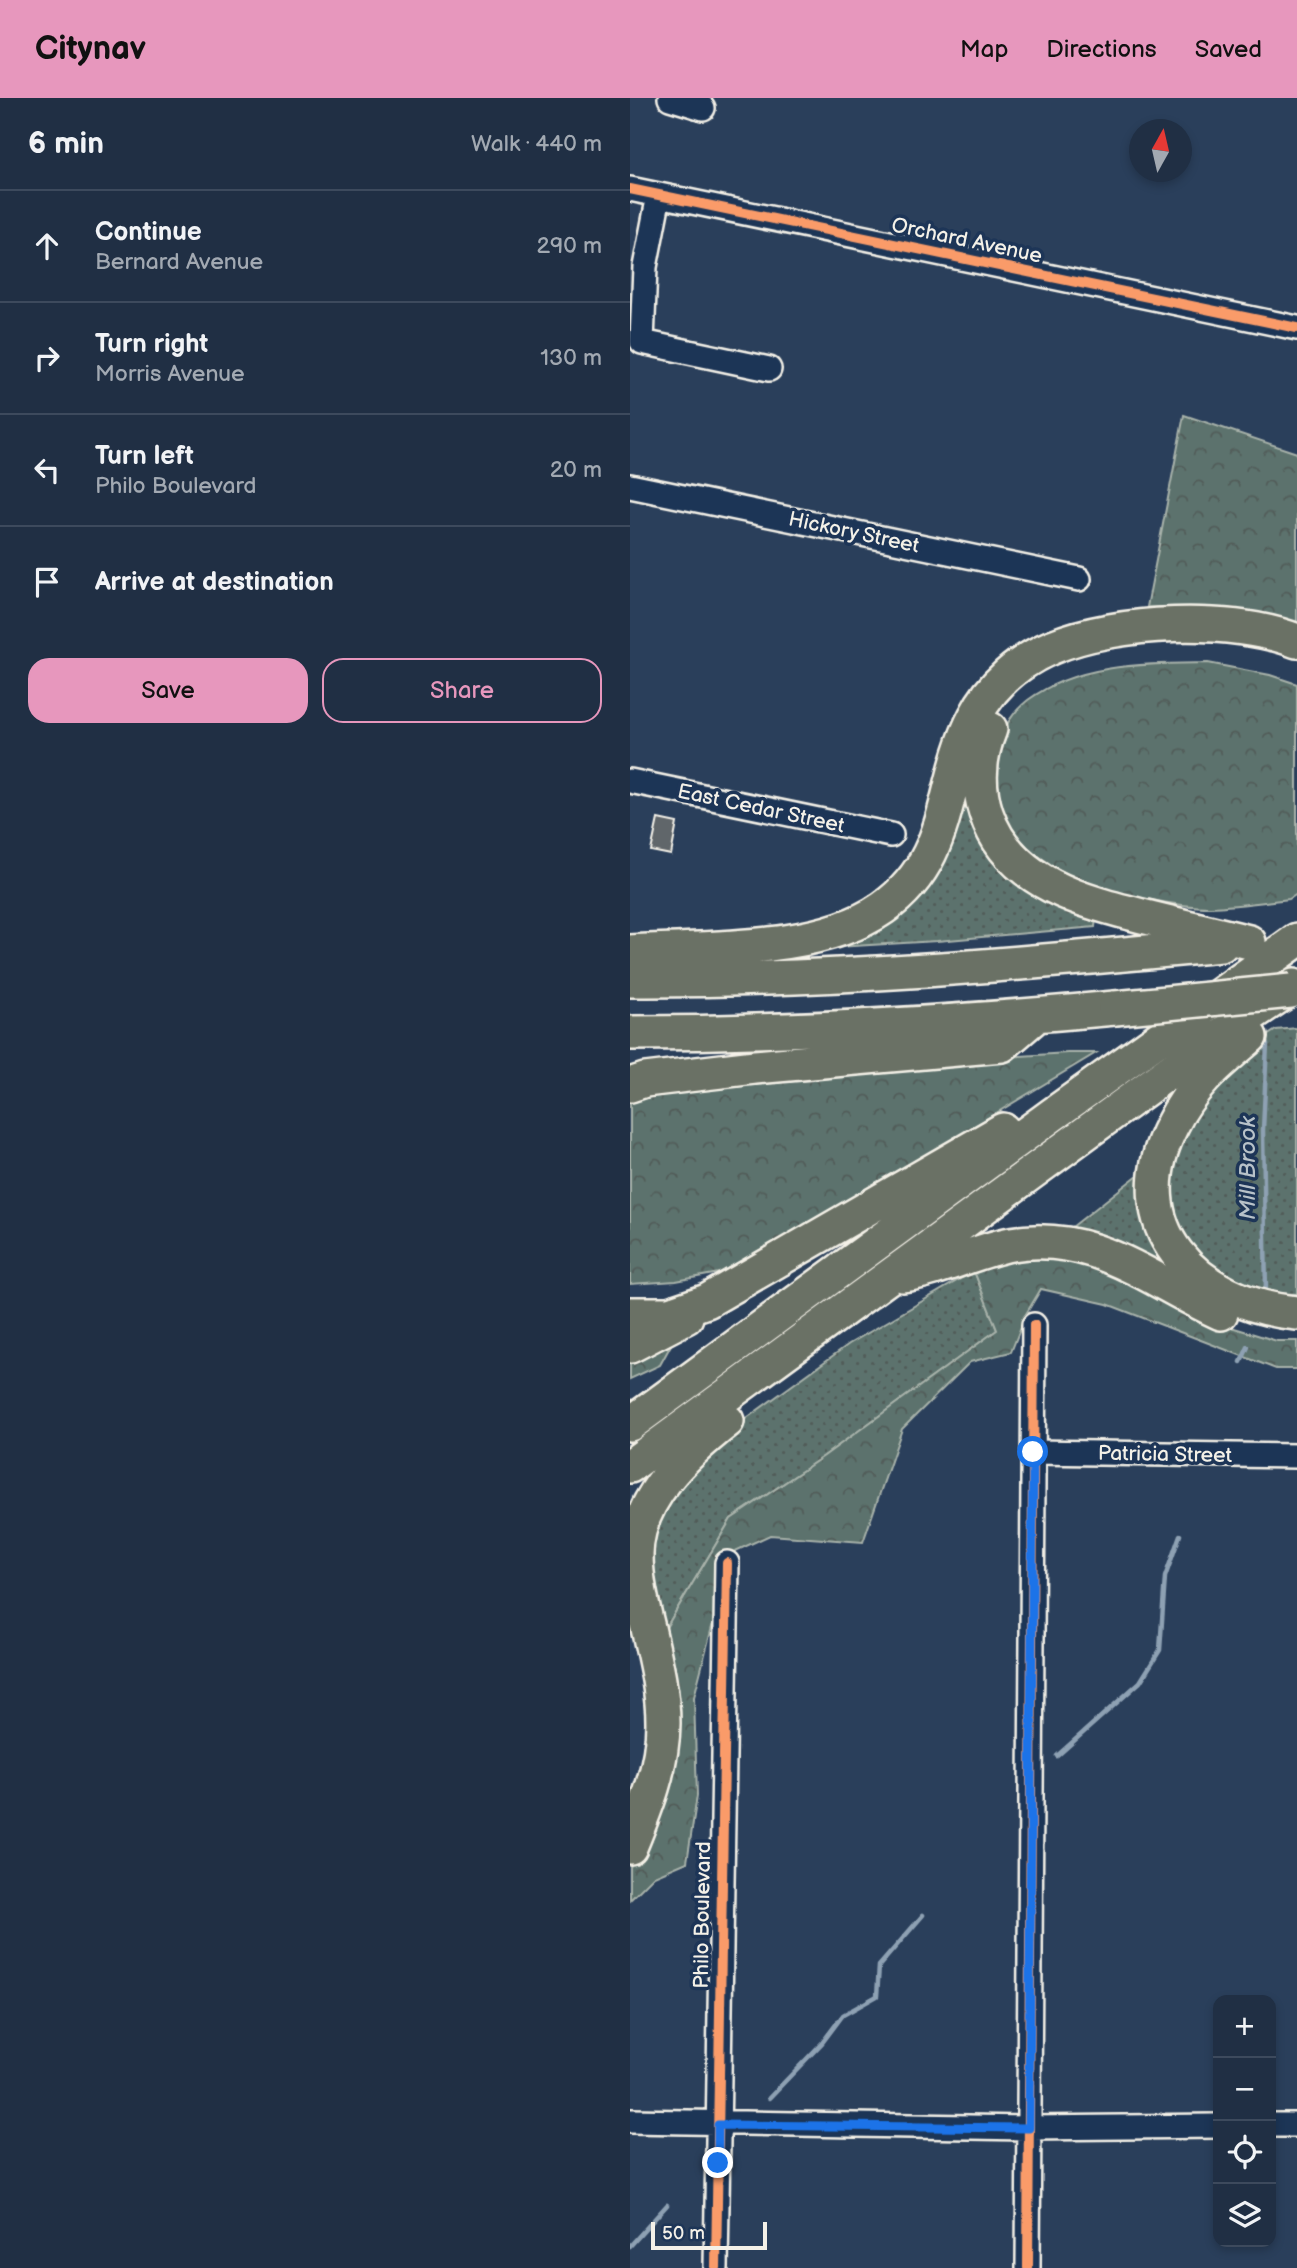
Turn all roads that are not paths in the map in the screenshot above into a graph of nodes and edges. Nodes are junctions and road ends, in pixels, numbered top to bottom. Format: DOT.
graph roads {
  1 [pos="670,98"];
  2 [pos="704,108"];
  3 [pos="630,189"];
  4 [pos="659,195"];
  5 [pos="1297,328"];
  6 [pos="769,369"];
  7 [pos="630,486"];
  8 [pos="1079,579"];
  9 [pos="1297,641"];
  10 [pos="1297,662"];
  11 [pos="630,781"];
  12 [pos="891,835"];
  13 [pos="1297,939"];
  14 [pos="1227,941"];
  15 [pos="630,951"];
  16 [pos="630,980"];
  17 [pos="1290,992"];
  18 [pos="1037,1015"];
  19 [pos="630,1033"];
  20 [pos="630,1085"];
  21 [pos="1052,1115"];
  22 [pos="888,1278"];
  23 [pos="707,1301"];
  24 [pos="1297,1313"];
  25 [pos="630,1314"];
  26 [pos="1034,1325"];
  27 [pos="1297,1334"];
  28 [pos="804,1339"];
  29 [pos="630,1346"];
  30 [pos="630,1424"];
  31 [pos="1033,1452"];
  32 [pos="1297,1456"];
  33 [pos="630,1466"];
  34 [pos="727,1563"];
  35 [pos="630,1658"];
  36 [pos="630,1799"];
  37 [pos="630,1847"];
  38 [pos="630,2122"];
  39 [pos="718,2125"];
  40 [pos="1276,2125"];
  41 [pos="1297,2125"];
  42 [pos="1213,2126"];
  43 [pos="1029,2128"];
  44 [pos="716,2268"];
  45 [pos="1028,2268"];
  1 -- 2 [label="street"];
  3 -- 4 [label="street, Orchard Avenue"];
  4 -- 5 [label="street, Orchard Avenue"];
  4 -- 6 [label="street"];
  7 -- 8 [label="street, Hickory Street"];
  9 -- 15 [label="highway"];
  10 -- 14 [label="highway"];
  11 -- 12 [label="street, East Cedar Street"];
  13 -- 14 [label="highway"];
  13 -- 21 [label="highway"];
  14 -- 16 [label="highway"];
  17 -- 18 [label="highway, bridge"];
  17 -- 22 [label="highway"];
  17 -- 24 [label="highway"];
  18 -- 19 [label="highway"];
  18 -- 20 [label="highway"];
  21 -- 23 [label="highway"];
  21 -- 30 [label="highway"];
  22 -- 27 [label="highway"];
  22 -- 28 [label="highway"];
  23 -- 25 [label="highway"];
  23 -- 29 [label="highway"];
  26 -- 31 [label="street"];
  28 -- 33 [label="highway"];
  28 -- 37 [label="highway"];
  31 -- 32 [label="street, Patricia Street"];
  31 -- 43 [label="street"];
  34 -- 39 [label="street, Philo Boulevard"];
  35 -- 36 [label="highway"];
  38 -- 39 [label="street"];
  39 -- 43 [label="street"];
  39 -- 44 [label="street, Philo Boulevard"];
  40 -- 41 [label="street"];
  42 -- 43 [label="street"];
  43 -- 45 [label="street"];
}
